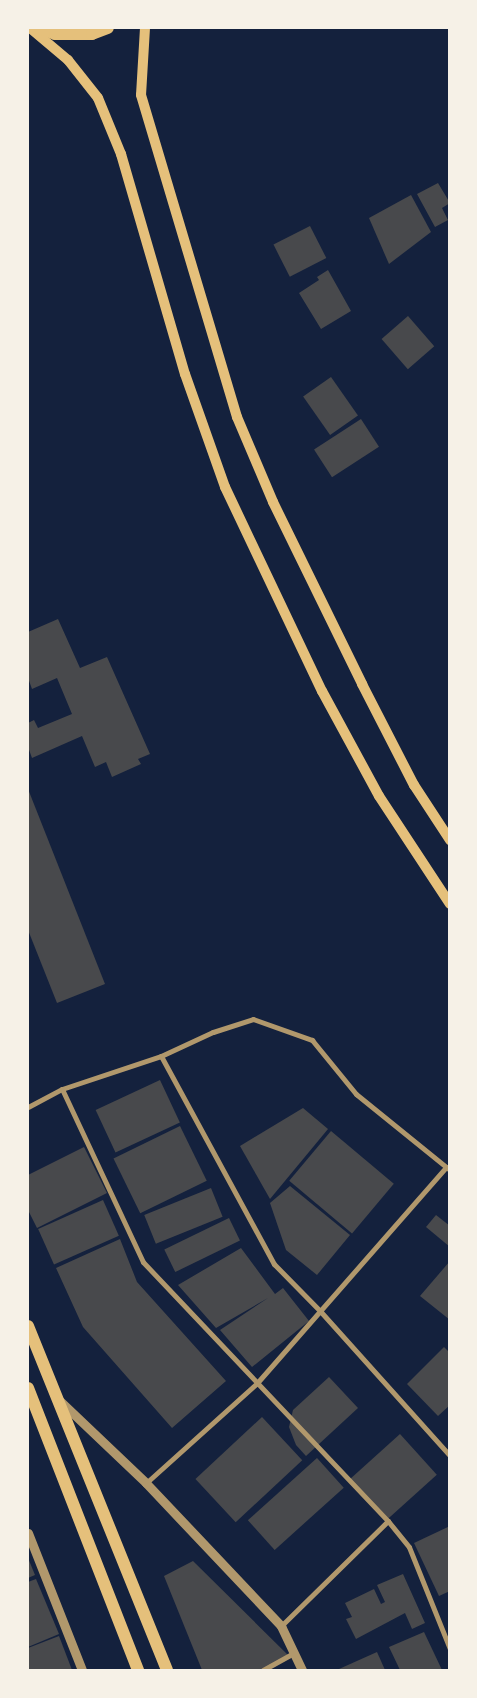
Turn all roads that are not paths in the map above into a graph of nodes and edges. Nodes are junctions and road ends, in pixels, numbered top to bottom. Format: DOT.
graph roads {
  1 [pos="30,28"];
  2 [pos="40,28"];
  3 [pos="108,28"];
  4 [pos="145,28"];
  5 [pos="450,840"];
  6 [pos="450,904"];
  7 [pos="162,1056"];
  8 [pos="62,1088"];
  9 [pos="28,1106"];
  10 [pos="448,1168"];
  11 [pos="322,1312"];
  12 [pos="28,1326"];
  13 [pos="257,1383"];
  14 [pos="28,1388"];
  15 [pos="57,1398"];
  16 [pos="450,1456"];
  17 [pos="146,1483"];
  18 [pos="388,1521"];
  19 [pos="28,1533"];
  20 [pos="281,1626"];
  21 [pos="450,1649"];
  22 [pos="294,1653"];
  23 [pos="82,1670"];
  24 [pos="138,1670"];
  25 [pos="167,1670"];
  26 [pos="262,1670"];
  27 [pos="302,1670"];
  1 -- 6 [label="main road"];
  2 -- 3 [label="main road"];
  4 -- 5 [label="main road"];
  7 -- 8 [label="street"];
  7 -- 10 [label="street"];
  7 -- 11 [label="street"];
  8 -- 9 [label="street"];
  8 -- 13 [label="street"];
  10 -- 11 [label="street"];
  11 -- 13 [label="street"];
  11 -- 16 [label="street"];
  12 -- 15 [label="main road"];
  13 -- 17 [label="street"];
  13 -- 18 [label="street"];
  14 -- 24 [label="main road"];
  15 -- 17 [label="street"];
  15 -- 25 [label="main road"];
  17 -- 20 [label="street"];
  18 -- 20 [label="street"];
  18 -- 21 [label="street"];
  19 -- 23 [label="street"];
  20 -- 22 [label="street"];
  22 -- 26 [label="street"];
  22 -- 27 [label="street"];
}
